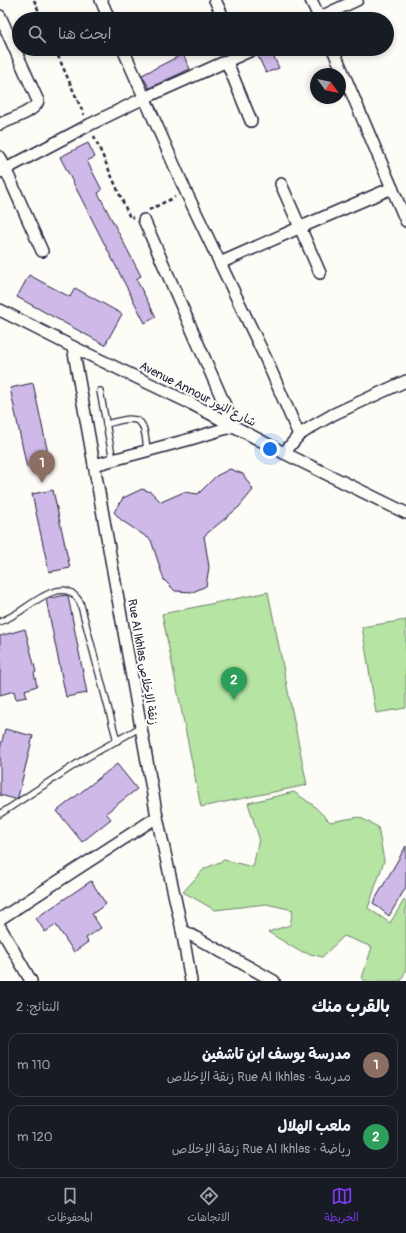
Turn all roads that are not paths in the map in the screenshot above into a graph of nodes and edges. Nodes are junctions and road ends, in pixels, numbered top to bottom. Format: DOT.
graph roads {
  1 [pos="101,0"];
  2 [pos="215,0"];
  3 [pos="311,0"];
  4 [pos="357,0"];
  5 [pos="106,12"];
  6 [pos="221,12"];
  7 [pos="316,12"];
  8 [pos="331,12"];
  9 [pos="0,16"];
  10 [pos="12,43"];
  11 [pos="18,56"];
  12 [pos="126,56"];
  13 [pos="234,56"];
  14 [pos="336,56"];
  15 [pos="227,62"];
  16 [pos="144,98"];
  17 [pos="251,121"];
  18 [pos="0,124"];
  19 [pos="0,157"];
  20 [pos="3,170"];
  21 [pos="282,184"];
  22 [pos="392,188"];
  23 [pos="142,215"];
  24 [pos="406,220"];
  25 [pos="301,227"];
  26 [pos="42,251"];
  27 [pos="220,263"];
  28 [pos="320,274"];
  29 [pos="0,310"];
  30 [pos="73,347"];
  31 [pos="406,381"];
  32 [pos="100,391"];
  33 [pos="106,424"];
  34 [pos="234,426"];
  35 [pos="299,435"];
  36 [pos="147,451"];
  37 [pos="284,453"];
  38 [pos="113,460"];
  39 [pos="94,465"];
  40 [pos="406,513"];
  41 [pos="0,622"];
  42 [pos="141,727"];
  43 [pos="117,741"];
  44 [pos="0,814"];
  45 [pos="157,817"];
  46 [pos="0,919"];
  47 [pos="0,926"];
  48 [pos="182,930"];
  49 [pos="31,981"];
  50 [pos="191,981"];
  51 [pos="274,981"];
  1 -- 5 [label="street"];
  2 -- 6 [label="street"];
  3 -- 7 [label="street"];
  4 -- 8 [label="street"];
  9 -- 10 [label="street"];
  11 -- 18 [label="street"];
  12 -- 16 [label="street"];
  13 -- 15 [label="street"];
  14 -- 22 [label="street"];
  15 -- 16 [label="street"];
  15 -- 17 [label="street"];
  16 -- 20 [label="street"];
  16 -- 27 [label="street"];
  19 -- 20 [label="street"];
  20 -- 26 [label="street"];
  21 -- 25 [label="street"];
  22 -- 24 [label="street"];
  22 -- 25 [label="street"];
  23 -- 34 [label="street"];
  25 -- 27 [label="street"];
  25 -- 28 [label="street"];
  27 -- 35 [label="street"];
  29 -- 30 [label="street, Avenue Annour شارع النور"];
  30 -- 34 [label="street, Avenue Annour شارع النور"];
  30 -- 39 [label="street, Rue Al Ikhlas زنقة الإخلاص"];
  31 -- 35 [label="street"];
  32 -- 33 [label="lane"];
  33 -- 36 [label="lane"];
  33 -- 38 [label="lane"];
  34 -- 36 [label="street"];
  34 -- 37 [label="street, Avenue Annour شارع النور"];
  35 -- 37 [label="street"];
  36 -- 38 [label="street"];
  37 -- 40 [label="street, Avenue Annour شارع النور"];
  38 -- 39 [label="street"];
  39 -- 42 [label="street, Rue Al Ikhlas زنقة الإخلاص"];
  41 -- 43 [label="lane"];
  42 -- 43 [label="lane"];
  42 -- 45 [label="street, Rue Al Ikhlas زنقة الإخلاص"];
  43 -- 44 [label="lane"];
  45 -- 46 [label="street"];
  45 -- 48 [label="street, Rue Al Ikhlas زنقة الإخلاص"];
  47 -- 49 [label="street"];
  48 -- 50 [label="street, Rue Al Ikhlas زنقة الإخلاص"];
  48 -- 51 [label="street"];
}
